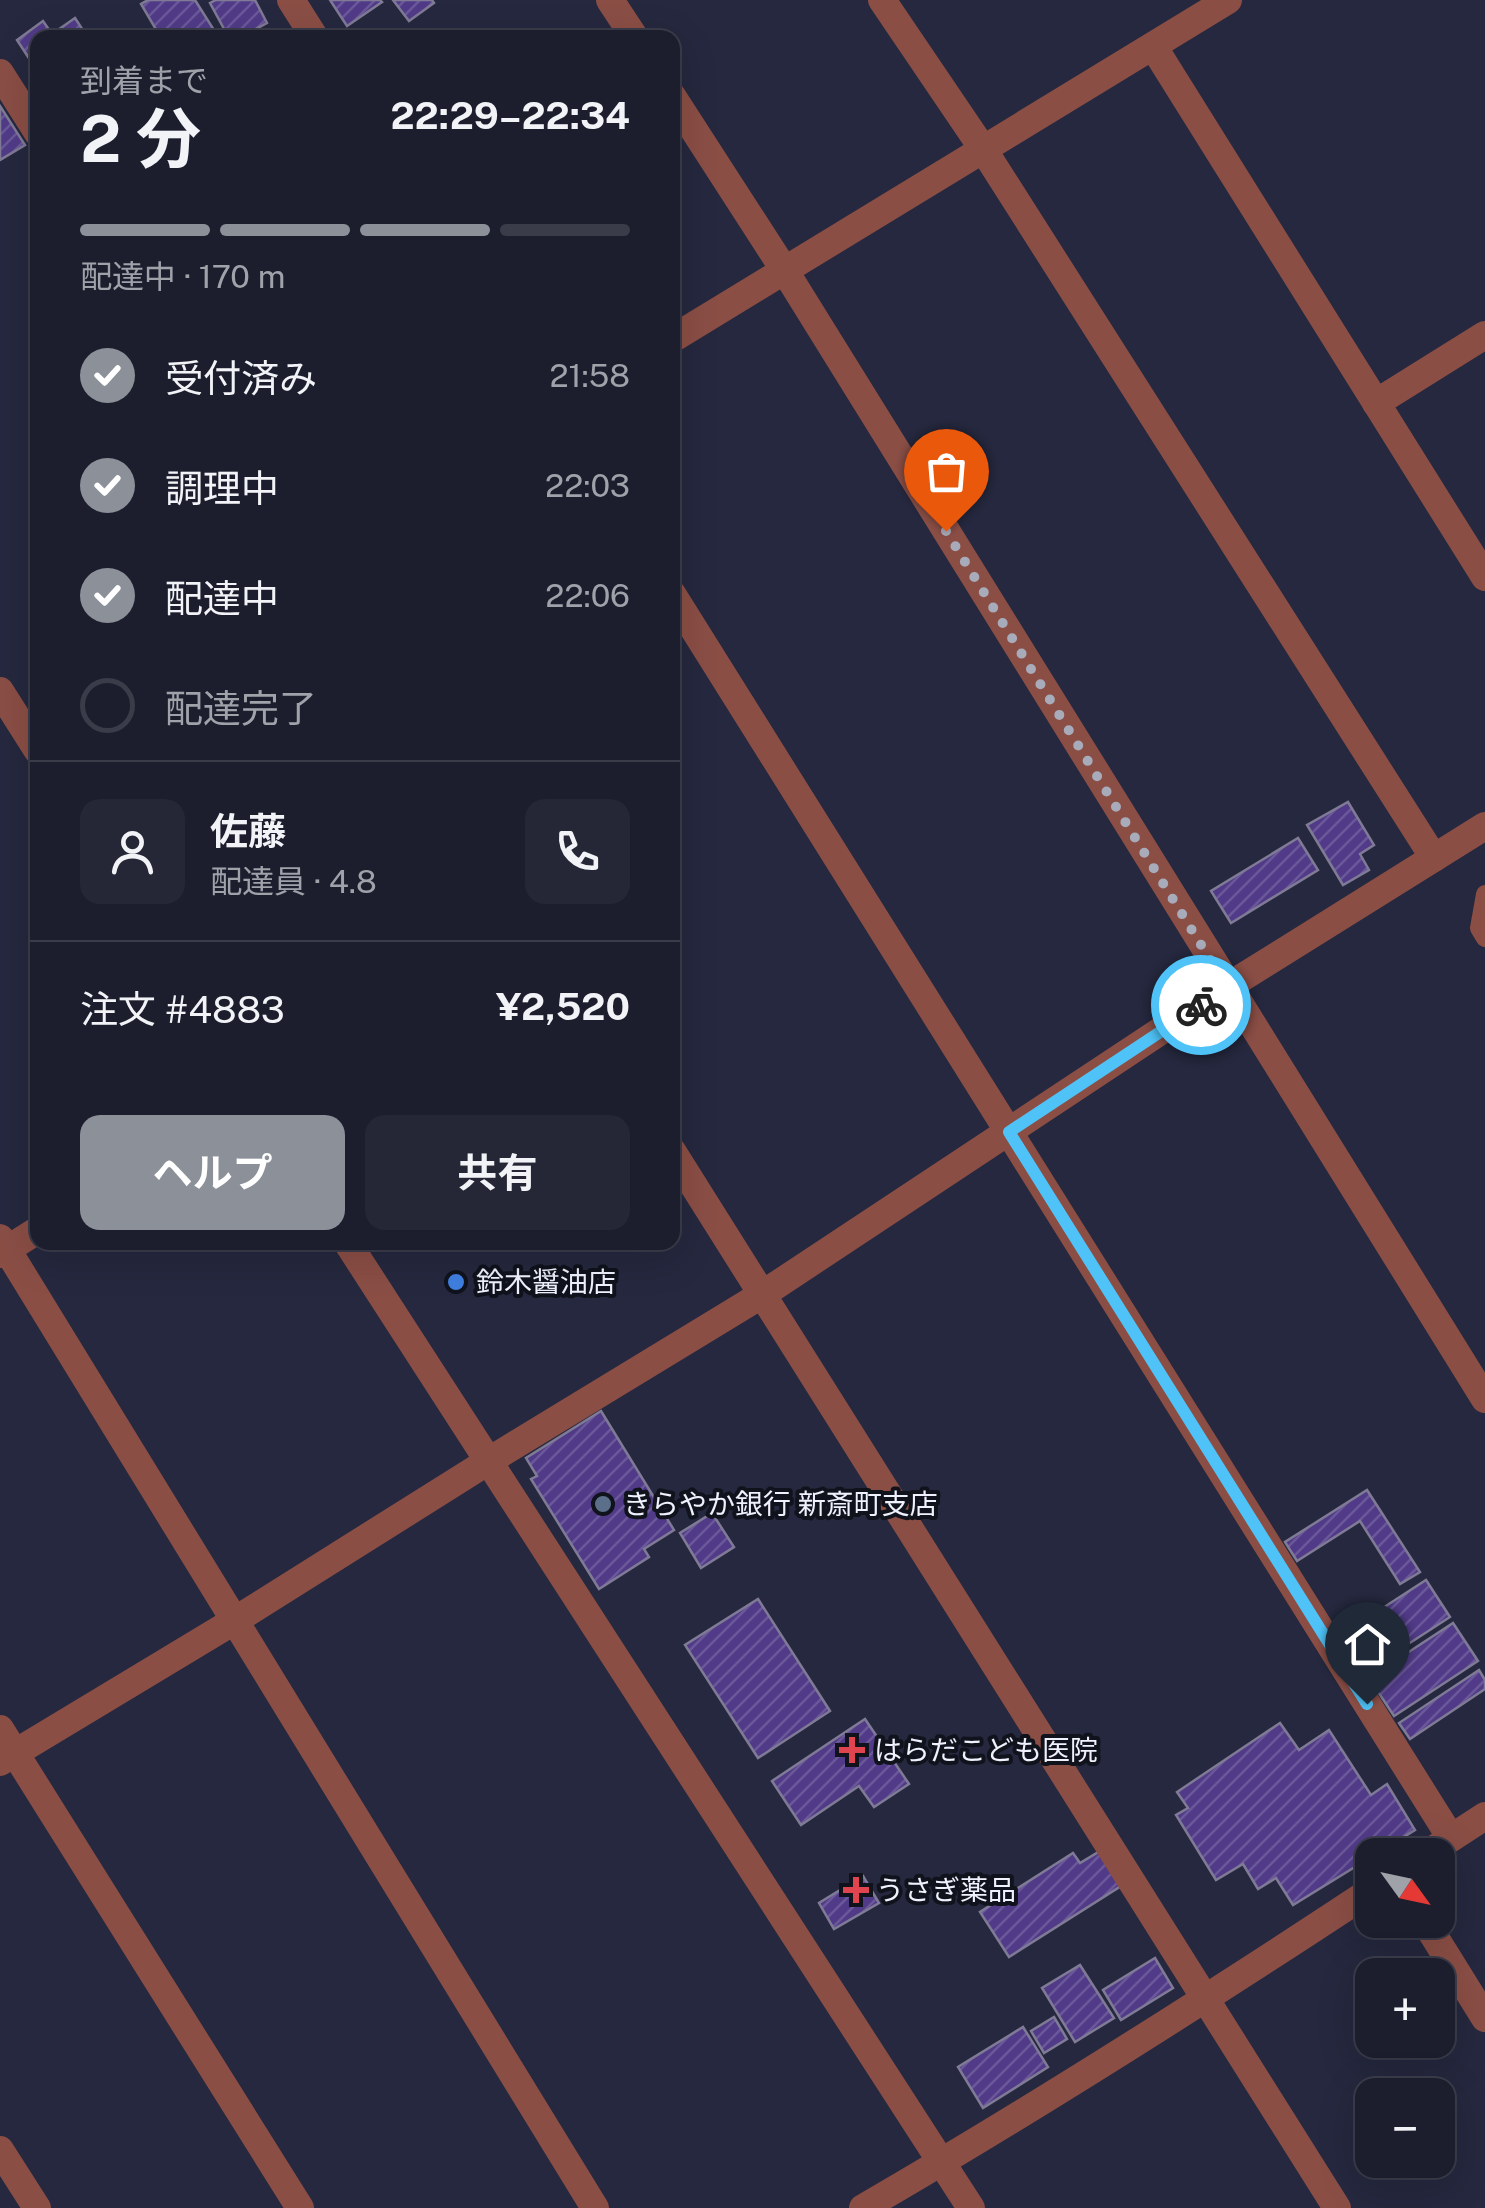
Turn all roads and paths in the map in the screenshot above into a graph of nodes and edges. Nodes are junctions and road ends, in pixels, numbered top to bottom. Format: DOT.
graph roads {
  1 [pos="291,0"];
  2 [pos="610,0"];
  3 [pos="882,0"];
  4 [pos="1228,0"];
  5 [pos="310,30"];
  6 [pos="629,30"];
  7 [pos="1153,46"];
  8 [pos="0,73"];
  9 [pos="680,108"];
  10 [pos="30,120"];
  11 [pos="983,149"];
  12 [pos="785,271"];
  13 [pos="680,334"];
  14 [pos="1485,336"];
  15 [pos="1376,403"];
  16 [pos="1485,577"];
  17 [pos="680,607"];
  18 [pos="0,692"];
  19 [pos="30,733"];
  20 [pos="1485,826"];
  21 [pos="1434,858"];
  22 [pos="1485,894"];
  23 [pos="1485,938"];
  24 [pos="1227,987"];
  25 [pos="1009,1132"];
  26 [pos="680,1163"];
  27 [pos="30,1234"];
  28 [pos="2,1247"];
  29 [pos="351,1250"];
  30 [pos="763,1294"];
  31 [pos="1485,1399"];
  32 [pos="487,1462"];
  33 [pos="234,1621"];
  34 [pos="5,1748"];
  35 [pos="1485,1816"];
  36 [pos="1451,1838"];
  37 [pos="1355,1901"];
  38 [pos="1435,1938"];
  39 [pos="1206,1999"];
  40 [pos="1485,2018"];
  41 [pos="0,2150"];
  42 [pos="941,2163"];
  43 [pos="37,2208"];
  44 [pos="300,2208"];
  45 [pos="594,2208"];
  46 [pos="862,2208"];
  47 [pos="970,2208"];
  48 [pos="1337,2208"];
  1 -- 5 [label="street"];
  2 -- 6 [label="street"];
  3 -- 11 [label="street"];
  4 -- 7 [label="street"];
  7 -- 11 [label="street"];
  7 -- 15 [label="street"];
  8 -- 10 [label="street"];
  9 -- 12 [label="street"];
  11 -- 12 [label="street"];
  11 -- 21 [label="street"];
  12 -- 13 [label="street"];
  12 -- 24 [label="street"];
  14 -- 15 [label="street"];
  15 -- 16 [label="street"];
  17 -- 25 [label="street"];
  18 -- 19 [label="street"];
  20 -- 21 [label="street"];
  21 -- 24 [label="street"];
  22 -- 23 [label="lane"];
  24 -- 25 [label="street"];
  24 -- 31 [label="street"];
  25 -- 30 [label="street"];
  25 -- 36 [label="street"];
  26 -- 30 [label="street"];
  27 -- 28 [label="street"];
  28 -- 33 [label="street"];
  29 -- 32 [label="street"];
  30 -- 32 [label="street"];
  30 -- 39 [label="street"];
  32 -- 33 [label="street"];
  32 -- 42 [label="street"];
  33 -- 34 [label="street"];
  33 -- 45 [label="street"];
  34 -- 44 [label="street"];
  35 -- 36 [label="street"];
  37 -- 39 [label="street"];
  38 -- 40 [label="street"];
  39 -- 42 [label="street"];
  39 -- 48 [label="street"];
  41 -- 43 [label="street"];
  42 -- 46 [label="street"];
  42 -- 47 [label="street"];
}
